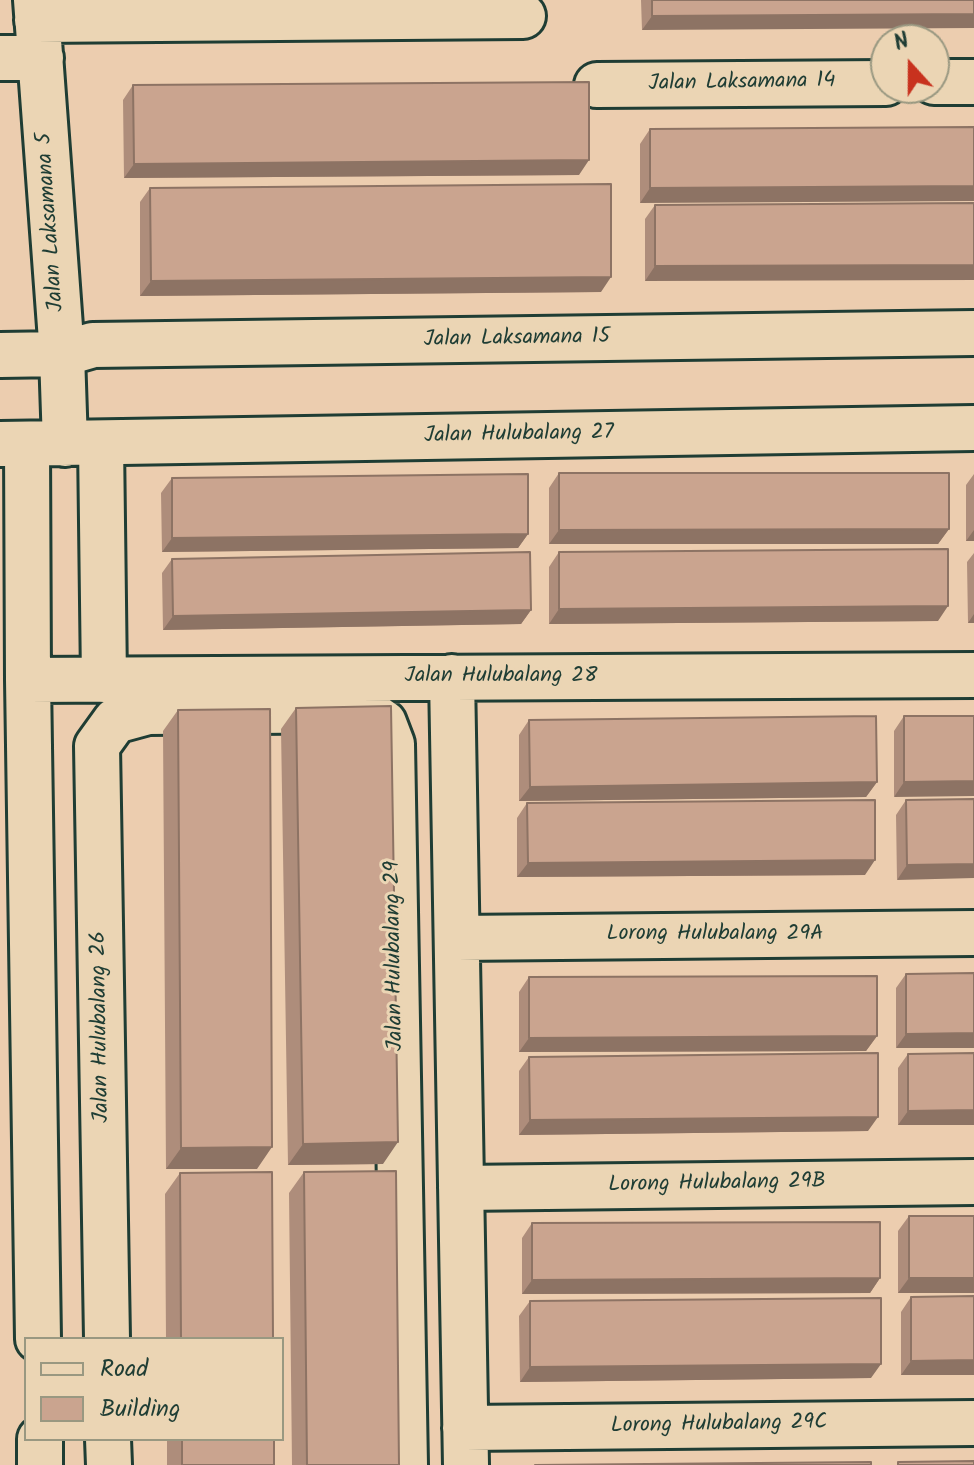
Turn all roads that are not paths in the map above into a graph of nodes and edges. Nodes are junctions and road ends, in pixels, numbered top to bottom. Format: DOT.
graph roads {
  1 [pos="523,16"];
  2 [pos="28,34"];
  3 [pos="950,82"];
  4 [pos="974,82"];
  5 [pos="870,83"];
  6 [pos="597,85"];
  7 [pos="974,333"];
  8 [pos="62,354"];
  9 [pos="0,355"];
  10 [pos="974,428"];
  11 [pos="48,444"];
  12 [pos="974,675"];
  13 [pos="452,677"];
  14 [pos="28,680"];
  15 [pos="104,680"];
  16 [pos="115,721"];
  17 [pos="974,933"];
  18 [pos="457,938"];
  19 [pos="974,1182"];
  20 [pos="461,1188"];
  21 [pos="38,1337"];
  22 [pos="107,1337"];
  23 [pos="974,1423"];
  24 [pos="40,1441"];
  25 [pos="108,1441"];
  26 [pos="465,1446"];
  27 [pos="40,1465"];
  28 [pos="109,1465"];
  29 [pos="405,1465"];
  1 -- 2 [label="street"];
  2 -- 8 [label="street, Jalan Laksamana 5"];
  3 -- 4 [label="street"];
  5 -- 6 [label="street, Jalan Laksamana 14"];
  7 -- 8 [label="street, Jalan Laksamana 15"];
  8 -- 9 [label="street, Jalan Laksamana 15"];
  8 -- 11 [label="street, Jalan Laksamana 5"];
  10 -- 11 [label="street, Jalan Hulubalang 27"];
  11 -- 14 [label="street"];
  11 -- 15 [label="street"];
  12 -- 13 [label="street, Jalan Hulubalang 28"];
  13 -- 15 [label="street, Jalan Hulubalang 28"];
  13 -- 18 [label="street"];
  14 -- 15 [label="street, Jalan Hulubalang 28"];
  14 -- 21 [label="street"];
  16 -- 22 [label="street, Jalan Hulubalang 26"];
  16 -- 29 [label="street, Jalan Hulubalang 29"];
  17 -- 18 [label="street, Lorong Hulubalang 29A"];
  18 -- 20 [label="street"];
  19 -- 20 [label="street, Lorong Hulubalang 29B"];
  20 -- 26 [label="street"];
  23 -- 26 [label="street, Lorong Hulubalang 29C"];
  24 -- 27 [label="street"];
  25 -- 28 [label="street"];
}
